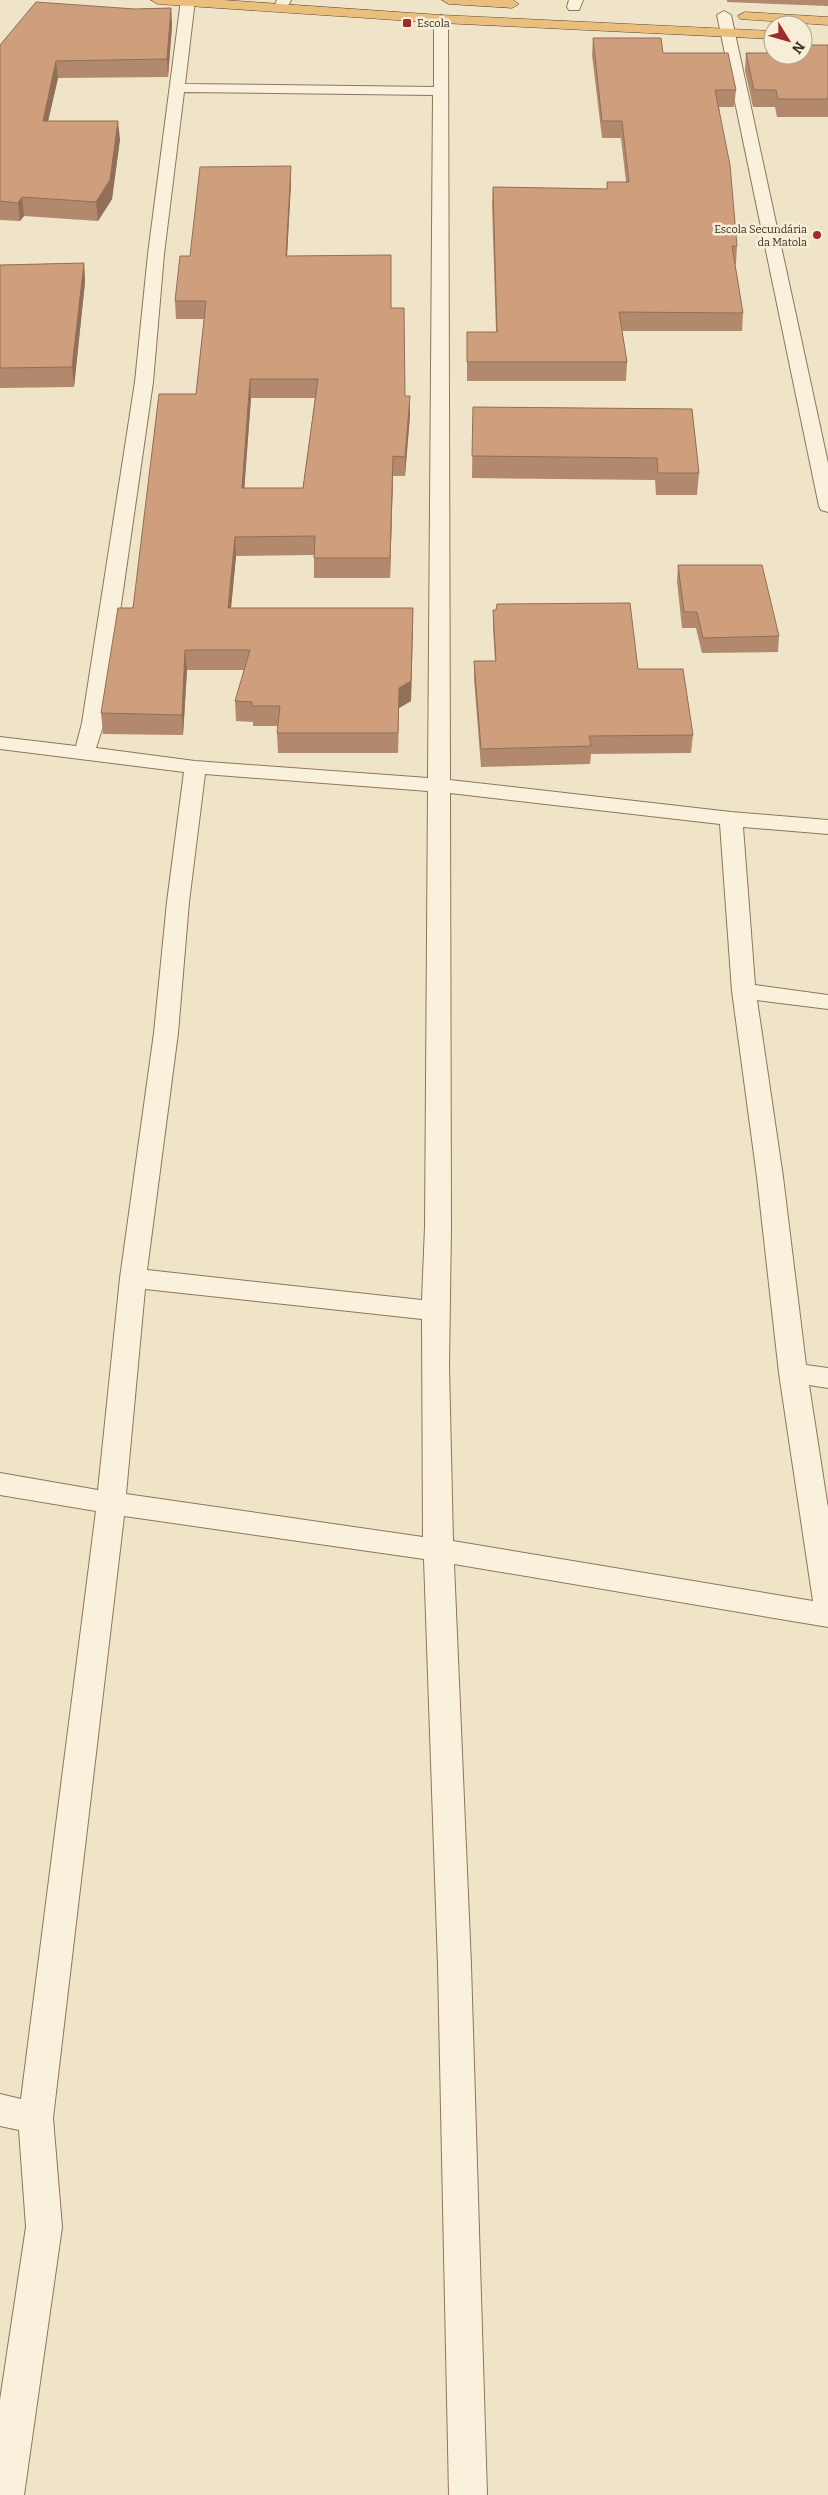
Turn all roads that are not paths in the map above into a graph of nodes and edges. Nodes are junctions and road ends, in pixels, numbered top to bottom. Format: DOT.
graph roads {
  1 [pos="158,0"];
  2 [pos="449,0"];
  3 [pos="187,1"];
  4 [pos="283,4"];
  5 [pos="526,4"];
  6 [pos="575,4"];
  7 [pos="555,6"];
  8 [pos="593,8"];
  9 [pos="706,14"];
  10 [pos="724,15"];
  11 [pos="441,19"];
  12 [pos="828,21"];
  13 [pos="726,33"];
  14 [pos="763,35"];
  15 [pos="178,88"];
  16 [pos="441,91"];
  17 [pos="828,506"];
  18 [pos="0,743"];
  19 [pos="84,753"];
  20 [pos="195,767"];
  21 [pos="438,785"];
  22 [pos="731,818"];
  23 [pos="828,827"];
  24 [pos="744,991"];
  25 [pos="828,1002"];
  26 [pos="133,1278"];
  27 [pos="434,1311"];
  28 [pos="793,1373"];
  29 [pos="828,1378"];
  30 [pos="0,1484"];
  31 [pos="111,1503"];
  32 [pos="439,1550"];
  33 [pos="828,1603"];
  34 [pos="828,1615"];
  35 [pos="0,2110"];
  36 [pos="36,2118"];
  37 [pos="5,2495"];
  38 [pos="468,2495"];
  1 -- 3 [label="highway"];
  2 -- 5 [label="highway"];
  3 -- 4 [label="highway"];
  3 -- 15 [label="street"];
  4 -- 11 [label="highway"];
  6 -- 7 [label="highway"];
  6 -- 8 [label="highway"];
  9 -- 10 [label="highway"];
  10 -- 12 [label="highway"];
  10 -- 13 [label="street"];
  11 -- 13 [label="highway"];
  11 -- 16 [label="street"];
  13 -- 14 [label="highway"];
  13 -- 17 [label="street"];
  15 -- 16 [label="street"];
  15 -- 19 [label="street"];
  16 -- 21 [label="street"];
  18 -- 19 [label="street"];
  19 -- 20 [label="street"];
  20 -- 21 [label="street"];
  20 -- 26 [label="street"];
  21 -- 22 [label="street"];
  21 -- 27 [label="street"];
  22 -- 23 [label="street"];
  22 -- 24 [label="street"];
  24 -- 25 [label="street"];
  24 -- 28 [label="street"];
  26 -- 27 [label="street"];
  26 -- 31 [label="street"];
  27 -- 32 [label="street"];
  28 -- 29 [label="street"];
  28 -- 33 [label="street"];
  30 -- 31 [label="street"];
  31 -- 32 [label="street"];
  31 -- 36 [label="street"];
  32 -- 34 [label="street"];
  32 -- 38 [label="street"];
  35 -- 36 [label="street"];
  36 -- 37 [label="street"];
}
